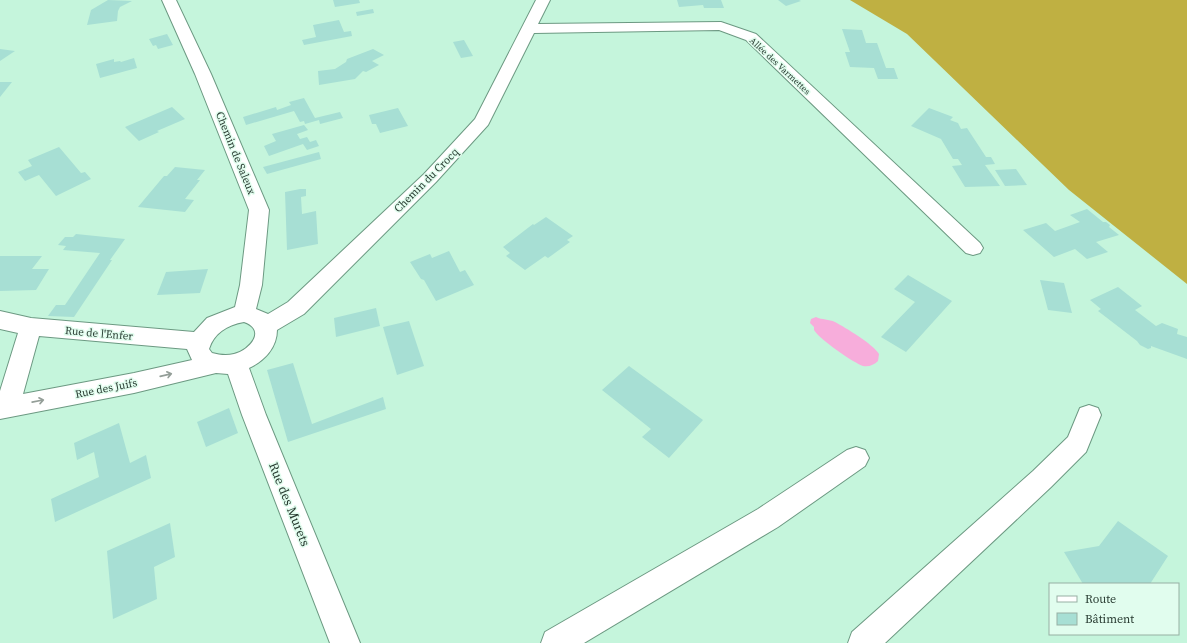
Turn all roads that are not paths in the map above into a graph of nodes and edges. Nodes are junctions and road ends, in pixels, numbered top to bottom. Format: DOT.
graph roads {
  1 [pos="169,0"];
  2 [pos="542,0"];
  3 [pos="528,29"];
  4 [pos="973,248"];
  5 [pos="244,314"];
  6 [pos="0,320"];
  7 [pos="266,326"];
  8 [pos="31,327"];
  9 [pos="199,341"];
  10 [pos="224,364"];
  11 [pos="3,408"];
  12 [pos="1089,415"];
  13 [pos="856,458"];
  14 [pos="345,643"];
  15 [pos="556,643"];
  16 [pos="863,643"];
  1 -- 5 [label="street, Chemin de Saleux"];
  2 -- 3 [label="street, Chemin du Crocq"];
  3 -- 4 [label="street, Allée des Varmettes"];
  3 -- 7 [label="street, Chemin du Crocq"];
  5 -- 7 [label="street"];
  5 -- 9 [label="street"];
  6 -- 8 [label="street, Rue de l'Enfer"];
  7 -- 10 [label="street"];
  8 -- 9 [label="street, Rue de l'Enfer"];
  8 -- 11 [label="street"];
  9 -- 10 [label="street"];
  11 -- 10 [label="street, Rue des Juifs, one-way"];
  10 -- 14 [label="street, Rue des Murets"];
  12 -- 16 [label="street"];
  13 -- 15 [label="street"];
}
